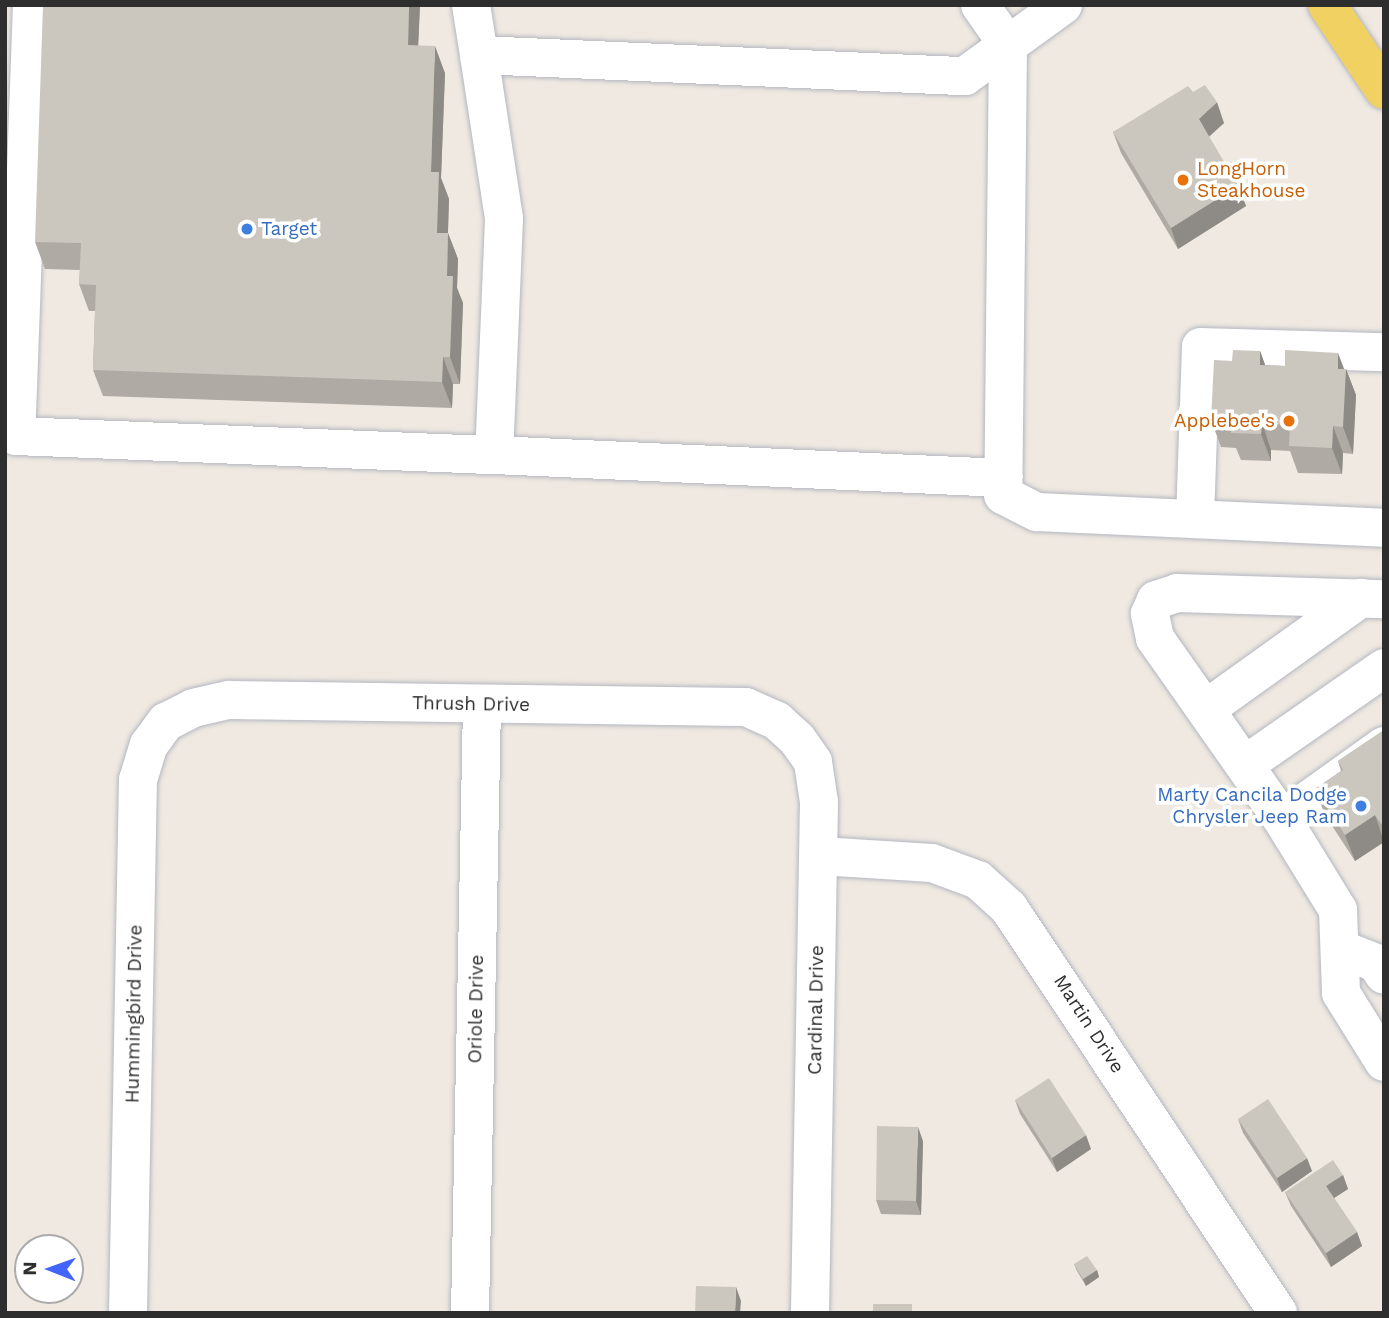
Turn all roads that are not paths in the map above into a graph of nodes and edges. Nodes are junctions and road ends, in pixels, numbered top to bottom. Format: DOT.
graph roads {
  1 [pos="32,5"];
  2 [pos="471,5"];
  3 [pos="980,5"];
  4 [pos="1063,5"];
  5 [pos="1327,5"];
  6 [pos="1008,45"];
  7 [pos="480,55"];
  8 [pos="1384,90"];
  9 [pos="1384,352"];
  10 [pos="494,455"];
  11 [pos="1003,478"];
  12 [pos="1195,519"];
  13 [pos="1384,528"];
  14 [pos="1372,599"];
  15 [pos="1384,668"];
  16 [pos="482,705"];
  17 [pos="1206,709"];
  18 [pos="777,721"];
  19 [pos="166,722"];
  20 [pos="1384,746"];
  21 [pos="1246,764"];
  22 [pos="1282,819"];
  23 [pos="820,856"];
  24 [pos="1341,949"];
  25 [pos="1381,966"];
  26 [pos="1384,1062"];
  27 [pos="128,1313"];
  28 [pos="470,1313"];
  29 [pos="810,1313"];
  30 [pos="1278,1313"];
  1 -- 10 [label="street"];
  2 -- 7 [label="street"];
  3 -- 6 [label="street"];
  4 -- 6 [label="street"];
  5 -- 8 [label="main road"];
  6 -- 7 [label="street"];
  6 -- 11 [label="street"];
  7 -- 10 [label="street"];
  9 -- 12 [label="street"];
  10 -- 11 [label="street"];
  11 -- 12 [label="street"];
  12 -- 13 [label="street"];
  14 -- 17 [label="street"];
  14 -- 17 [label="street"];
  15 -- 21 [label="street"];
  16 -- 18 [label="street, Thrush Drive"];
  16 -- 19 [label="street, Thrush Drive"];
  16 -- 28 [label="street, Oriole Drive"];
  17 -- 21 [label="street"];
  18 -- 23 [label="street, Cardinal Drive"];
  19 -- 27 [label="street, Hummingbird Drive"];
  20 -- 22 [label="street"];
  21 -- 22 [label="street"];
  22 -- 24 [label="street"];
  23 -- 29 [label="street, Cardinal Drive"];
  23 -- 30 [label="street, Martin Drive"];
  24 -- 25 [label="street"];
  24 -- 26 [label="street"];
}
